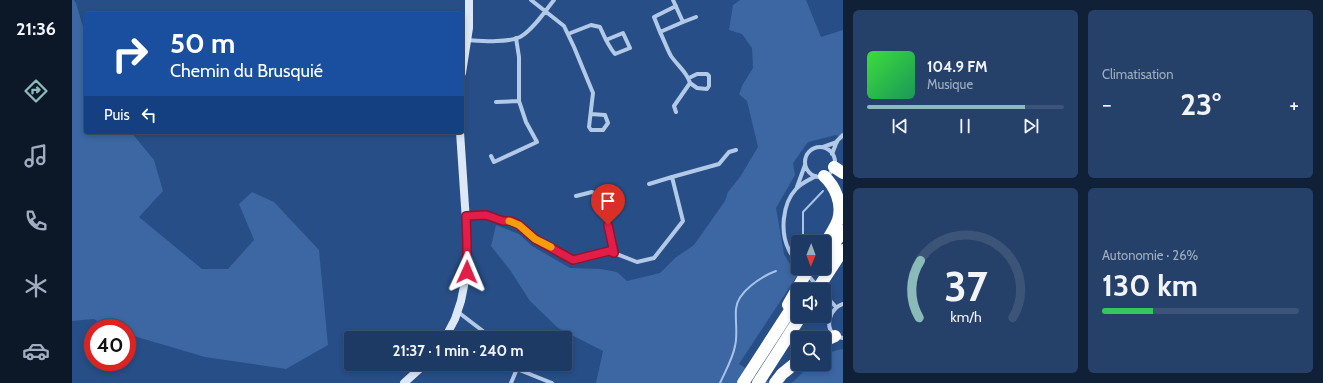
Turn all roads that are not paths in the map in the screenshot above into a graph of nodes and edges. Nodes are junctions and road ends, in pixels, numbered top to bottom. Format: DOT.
graph roads {
  1 [pos="469,0"];
  2 [pos="531,0"];
  3 [pos="554,0"];
  4 [pos="673,0"];
  5 [pos="676,6"];
  6 [pos="545,11"];
  7 [pos="696,17"];
  8 [pos="683,22"];
  9 [pos="660,32"];
  10 [pos="568,34"];
  11 [pos="516,38"];
  12 [pos="468,40"];
  13 [pos="606,40"];
  14 [pos="464,62"];
  15 [pos="689,81"];
  16 [pos="519,101"];
  17 [pos="496,102"];
  18 [pos="676,112"];
  19 [pos="591,114"];
  20 [pos="460,134"];
  21 [pos="843,135"];
  22 [pos="837,142"];
  23 [pos="821,147"];
  24 [pos="736,150"];
  25 [pos="832,154"];
  26 [pos="491,156"];
  27 [pos="806,165"];
  28 [pos="838,170"];
  29 [pos="820,176"];
  30 [pos="672,177"];
  31 [pos="648,184"];
  32 [pos="796,189"];
  33 [pos="576,196"];
  34 [pos="466,216"];
  35 [pos="843,231"];
  36 [pos="829,235"];
  37 [pos="831,248"];
  38 [pos="843,250"];
  39 [pos="614,253"];
  40 [pos="791,253"];
  41 [pos="806,275"];
  42 [pos="808,275"];
  43 [pos="815,283"];
  44 [pos="827,283"];
  45 [pos="831,302"];
  46 [pos="843,304"];
  47 [pos="836,307"];
  48 [pos="791,308"];
  49 [pos="458,312"];
  50 [pos="797,323"];
  51 [pos="449,331"];
  52 [pos="483,331"];
  53 [pos="839,337"];
  54 [pos="767,344"];
  55 [pos="791,367"];
  56 [pos="417,371"];
  57 [pos="516,371"];
  58 [pos="528,371"];
  59 [pos="404,383"];
  60 [pos="511,383"];
  61 [pos="552,383"];
  62 [pos="743,383"];
  63 [pos="758,383"];
  64 [pos="774,383"];
  1 -- 12 [label="street"];
  2 -- 6 [label="street"];
  3 -- 6 [label="street"];
  4 -- 5 [label="street"];
  5 -- 8 [label="street"];
  5 -- 9 [label="street"];
  6 -- 10 [label="street"];
  6 -- 11 [label="street"];
  7 -- 8 [label="street"];
  8 -- 9 [label="street"];
  9 -- 15 [label="street"];
  10 -- 13 [label="street"];
  10 -- 19 [label="street"];
  11 -- 12 [label="street"];
  11 -- 16 [label="street"];
  12 -- 14 [label="street"];
  13 -- 13 [label="street"];
  15 -- 15 [label="street"];
  15 -- 18 [label="street"];
  16 -- 17 [label="street"];
  16 -- 26 [label="street"];
  19 -- 19 [label="street"];
  20 -- 34 [label="street"];
  21 -- 22 [label="street"];
  22 -- 23 [label="street"];
  22 -- 25 [label="street"];
  23 -- 25 [label="street"];
  23 -- 27 [label="street"];
  24 -- 30 [label="street"];
  25 -- 28 [label="street"];
  27 -- 29 [label="street"];
  27 -- 32 [label="street"];
  28 -- 29 [label="street"];
  29 -- 32 [label="street"];
  29 -- 36 [label="highway"];
  30 -- 31 [label="street"];
  30 -- 39 [label="street"];
  32 -- 40 [label="street"];
  33 -- 39 [label="street"];
  34 -- 39 [label="street"];
  34 -- 49 [label="street"];
  35 -- 37 [label="highway"];
  38 -- 44 [label="highway"];
  41 -- 54 [label="highway"];
  42 -- 43 [label="street"];
  45 -- 47 [label="street"];
  46 -- 47 [label="street"];
  47 -- 53 [label="street"];
  48 -- 54 [label="highway"];
  49 -- 51 [label="street"];
  49 -- 52 [label="street"];
  50 -- 63 [label="highway"];
  54 -- 62 [label="highway"];
  55 -- 64 [label="highway"];
  56 -- 59 [label="street"];
  57 -- 60 [label="street"];
  58 -- 61 [label="street"];
}
